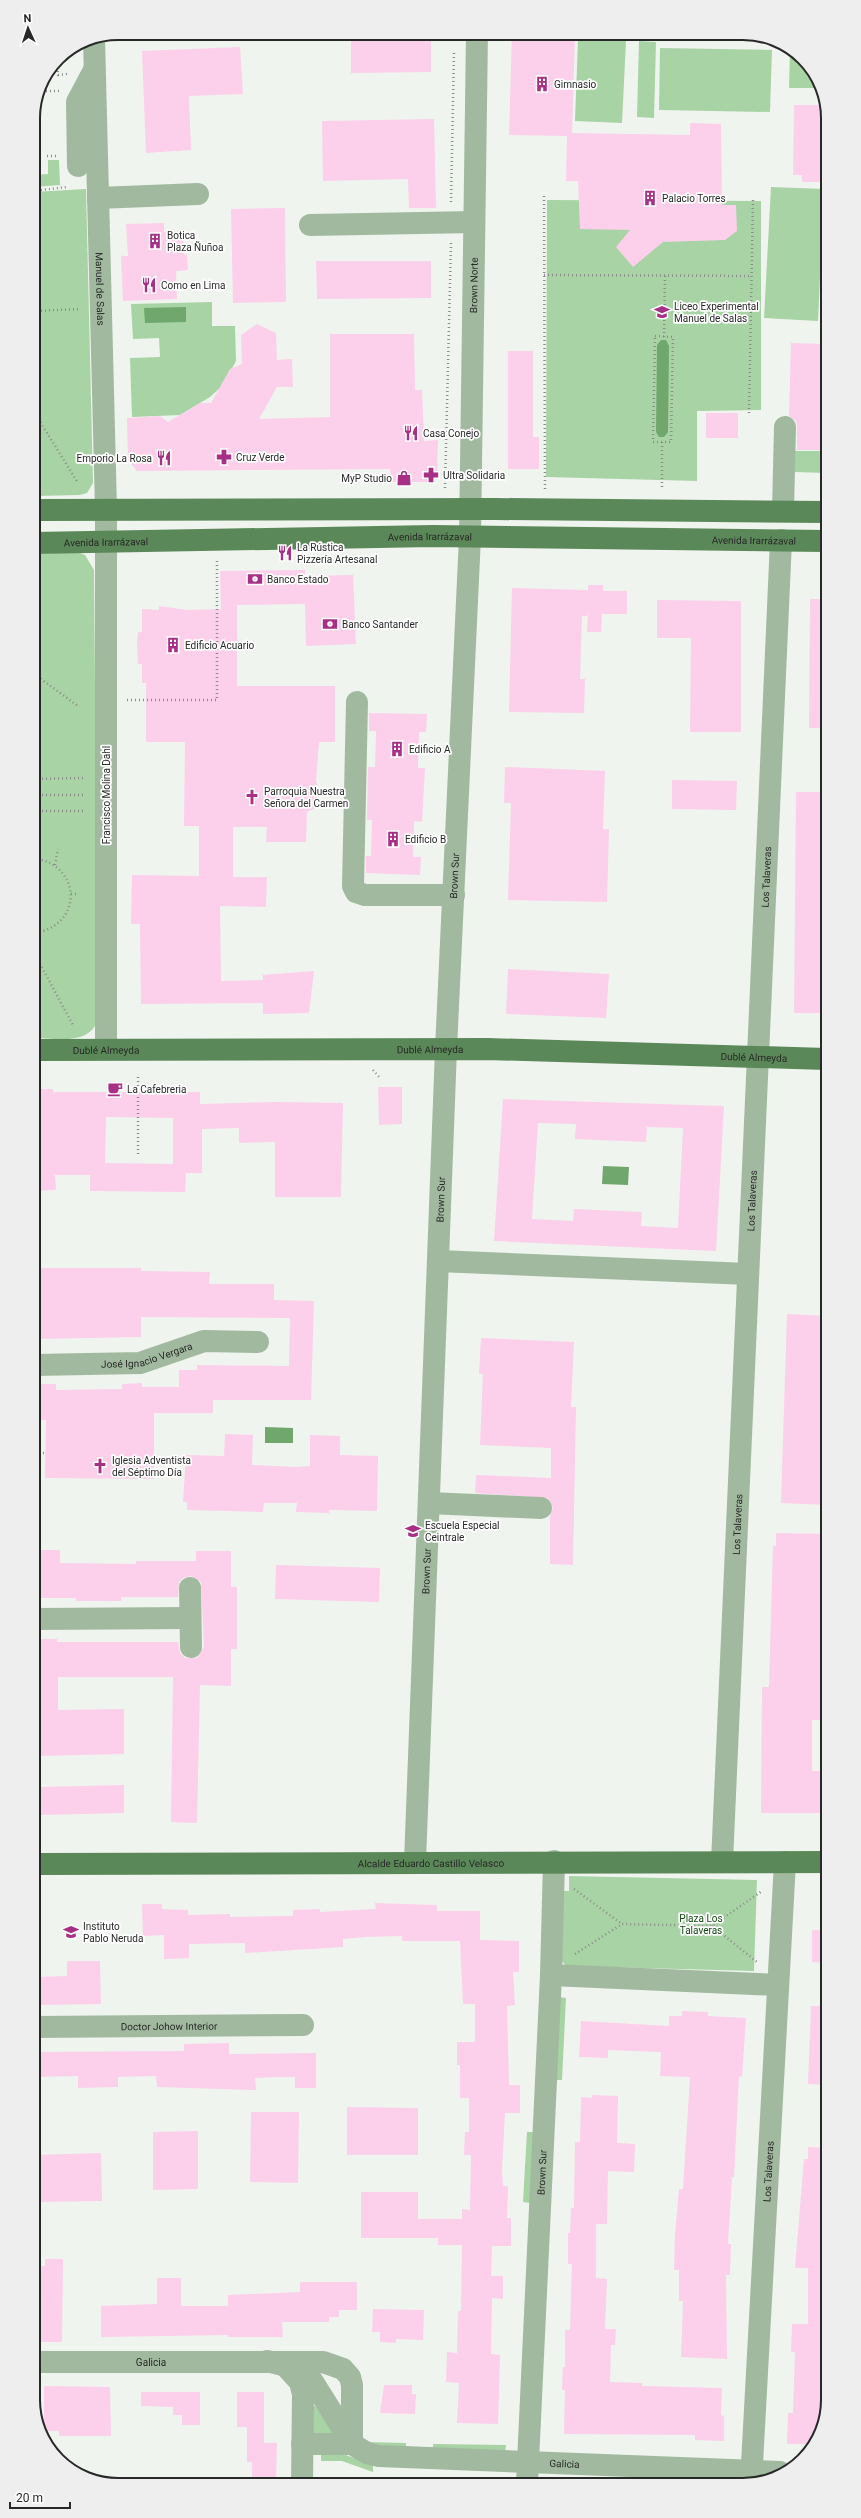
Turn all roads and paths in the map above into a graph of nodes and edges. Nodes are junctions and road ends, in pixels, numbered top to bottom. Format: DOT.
graph roads {
  1 [pos="476,40"];
  2 [pos="94,44"];
  3 [pos="454,49"];
  4 [pos="95,68"];
  5 [pos="58,69"];
  6 [pos="66,74"];
  7 [pos="64,90"];
  8 [pos="45,91"];
  9 [pos="78,166"];
  10 [pos="66,187"];
  11 [pos="40,190"];
  12 [pos="198,194"];
  13 [pos="544,196"];
  14 [pos="98,198"];
  15 [pos="754,200"];
  16 [pos="451,222"];
  17 [pos="474,222"];
  18 [pos="310,225"];
  19 [pos="544,275"];
  20 [pos="665,276"];
  21 [pos="752,276"];
  22 [pos="100,308"];
  23 [pos="40,311"];
  24 [pos="664,337"];
  25 [pos="750,413"];
  26 [pos="40,422"];
  27 [pos="784,427"];
  28 [pos="662,442"];
  29 [pos="78,483"];
  30 [pos="544,485"];
  31 [pos="662,486"];
  32 [pos="444,495"];
  33 [pos="106,509"];
  34 [pos="471,509"];
  35 [pos="40,510"];
  36 [pos="783,511"];
  37 [pos="821,512"];
  38 [pos="470,537"];
  39 [pos="106,540"];
  40 [pos="217,540"];
  41 [pos="782,540"];
  42 [pos="821,541"];
  43 [pos="40,543"];
  44 [pos="203,649"];
  45 [pos="217,649"];
  46 [pos="40,678"];
  47 [pos="145,700"];
  48 [pos="357,702"];
  49 [pos="78,706"];
  50 [pos="40,780"];
  51 [pos="40,795"];
  52 [pos="106,795"];
  53 [pos="40,810"];
  54 [pos="58,849"];
  55 [pos="40,859"];
  56 [pos="55,865"];
  57 [pos="71,894"];
  58 [pos="79,894"];
  59 [pos="454,895"];
  60 [pos="40,932"];
  61 [pos="40,964"];
  62 [pos="73,1024"];
  63 [pos="106,1049"];
  64 [pos="446,1049"];
  65 [pos="40,1050"];
  66 [pos="758,1058"];
  67 [pos="821,1059"];
  68 [pos="138,1076"];
  69 [pos="138,1157"];
  70 [pos="438,1261"];
  71 [pos="748,1274"];
  72 [pos="258,1342"];
  73 [pos="40,1365"];
  74 [pos="40,1453"];
  75 [pos="46,1453"];
  76 [pos="429,1503"];
  77 [pos="541,1508"];
  78 [pos="190,1588"];
  79 [pos="190,1618"];
  80 [pos="40,1620"];
  81 [pos="191,1647"];
  82 [pos="554,1861"];
  83 [pos="415,1862"];
  84 [pos="722,1862"];
  85 [pos="785,1862"];
  86 [pos="821,1862"];
  87 [pos="40,1864"];
  88 [pos="572,1888"];
  89 [pos="764,1889"];
  90 [pos="622,1924"];
  91 [pos="712,1926"];
  92 [pos="571,1957"];
  93 [pos="759,1964"];
  94 [pos="551,1975"];
  95 [pos="778,1985"];
  96 [pos="303,2025"];
  97 [pos="40,2027"];
  98 [pos="267,2361"];
  99 [pos="40,2362"];
  100 [pos="302,2444"];
  101 [pos="352,2444"];
  102 [pos="528,2473"];
  103 [pos="764,2475"];
  104 [pos="751,2477"];
  105 [pos="302,2478"];
  1 -- 17 [label="street, Brown Norte"];
  2 -- 4 [label="street, Manuel de Salas"];
  3 -- 16 [label="path"];
  4 -- 9 [label="street"];
  4 -- 14 [label="street, Manuel de Salas"];
  5 -- 6 [label="path"];
  7 -- 8 [label="path"];
  10 -- 11 [label="path"];
  12 -- 14 [label="street"];
  13 -- 19 [label="path"];
  14 -- 22 [label="street, Manuel de Salas"];
  15 -- 21 [label="path"];
  16 -- 17 [label="street"];
  16 -- 18 [label="street"];
  16 -- 32 [label="path"];
  17 -- 34 [label="street, Brown Norte"];
  19 -- 20 [label="path"];
  19 -- 30 [label="path"];
  20 -- 21 [label="path"];
  20 -- 24 [label="path"];
  21 -- 25 [label="path"];
  22 -- 23 [label="path"];
  22 -- 33 [label="street, Manuel de Salas"];
  24 -- 28 [label="path"];
  24 -- 28 [label="path"];
  26 -- 29 [label="path"];
  27 -- 36 [label="street"];
  28 -- 31 [label="path"];
  33 -- 34 [label="main road"];
  33 -- 35 [label="main road"];
  33 -- 39 [label="street, Manuel de Salas"];
  34 -- 36 [label="main road"];
  34 -- 38 [label="street, Brown Norte"];
  36 -- 37 [label="main road"];
  38 -- 40 [label="main road, Avenida Irarrázaval"];
  38 -- 41 [label="main road, Avenida Irarrázaval"];
  38 -- 59 [label="street, Brown Sur"];
  39 -- 40 [label="main road, Avenida Irarrázaval"];
  39 -- 43 [label="main road, Avenida Irarrázaval"];
  39 -- 52 [label="street, Francisco Molina Dahl"];
  40 -- 45 [label="path"];
  41 -- 42 [label="main road, Avenida Irarrázaval"];
  41 -- 66 [label="street, Los Talaveras"];
  44 -- 45 [label="path"];
  45 -- 47 [label="path"];
  46 -- 49 [label="path"];
  48 -- 59 [label="street"];
  50 -- 52 [label="path"];
  51 -- 52 [label="path"];
  52 -- 53 [label="path"];
  52 -- 63 [label="street, Francisco Molina Dahl"];
  54 -- 56 [label="path"];
  55 -- 56 [label="path"];
  56 -- 57 [label="path"];
  57 -- 58 [label="path"];
  57 -- 60 [label="path"];
  59 -- 64 [label="street, Brown Sur"];
  61 -- 62 [label="path"];
  63 -- 64 [label="main road, Dublé Almeyda"];
  63 -- 65 [label="main road, Dublé Almeyda"];
  64 -- 66 [label="main road, Dublé Almeyda"];
  64 -- 70 [label="street, Brown Sur"];
  66 -- 67 [label="main road, Dublé Almeyda"];
  66 -- 71 [label="street, Los Talaveras"];
  68 -- 69 [label="path"];
  70 -- 71 [label="street"];
  70 -- 76 [label="street, Brown Sur"];
  71 -- 84 [label="street, Los Talaveras"];
  72 -- 73 [label="street, José Ignacio Vergara"];
  74 -- 75 [label="path"];
  76 -- 77 [label="street"];
  76 -- 83 [label="street, Brown Sur"];
  78 -- 79 [label="street"];
  79 -- 80 [label="street"];
  79 -- 81 [label="street"];
  82 -- 83 [label="main road, Alcalde Eduardo Castillo Velasco"];
  82 -- 84 [label="main road, Alcalde Eduardo Castillo Velasco"];
  82 -- 94 [label="street, Brown Sur"];
  83 -- 87 [label="main road, Alcalde Eduardo Castillo Velasco"];
  84 -- 85 [label="main road, Alcalde Eduardo Castillo Velasco"];
  85 -- 86 [label="main road, Alcalde Eduardo Castillo Velasco"];
  85 -- 95 [label="street, Los Talaveras"];
  88 -- 90 [label="path"];
  89 -- 91 [label="path"];
  90 -- 91 [label="path"];
  90 -- 92 [label="path"];
  91 -- 93 [label="path"];
  94 -- 95 [label="street"];
  94 -- 102 [label="street, Brown Sur"];
  95 -- 104 [label="street, Los Talaveras"];
  96 -- 97 [label="street, Doctor Johow Interior"];
  98 -- 99 [label="street, Galicia"];
  98 -- 100 [label="street, Galicia"];
  98 -- 101 [label="street, Galicia"];
  98 -- 101 [label="street, Galicia"];
  100 -- 101 [label="street, Galicia"];
  100 -- 105 [label="street"];
  101 -- 102 [label="street, Galicia"];
  102 -- 104 [label="street, Galicia"];
  103 -- 104 [label="street, Galicia"];
}
